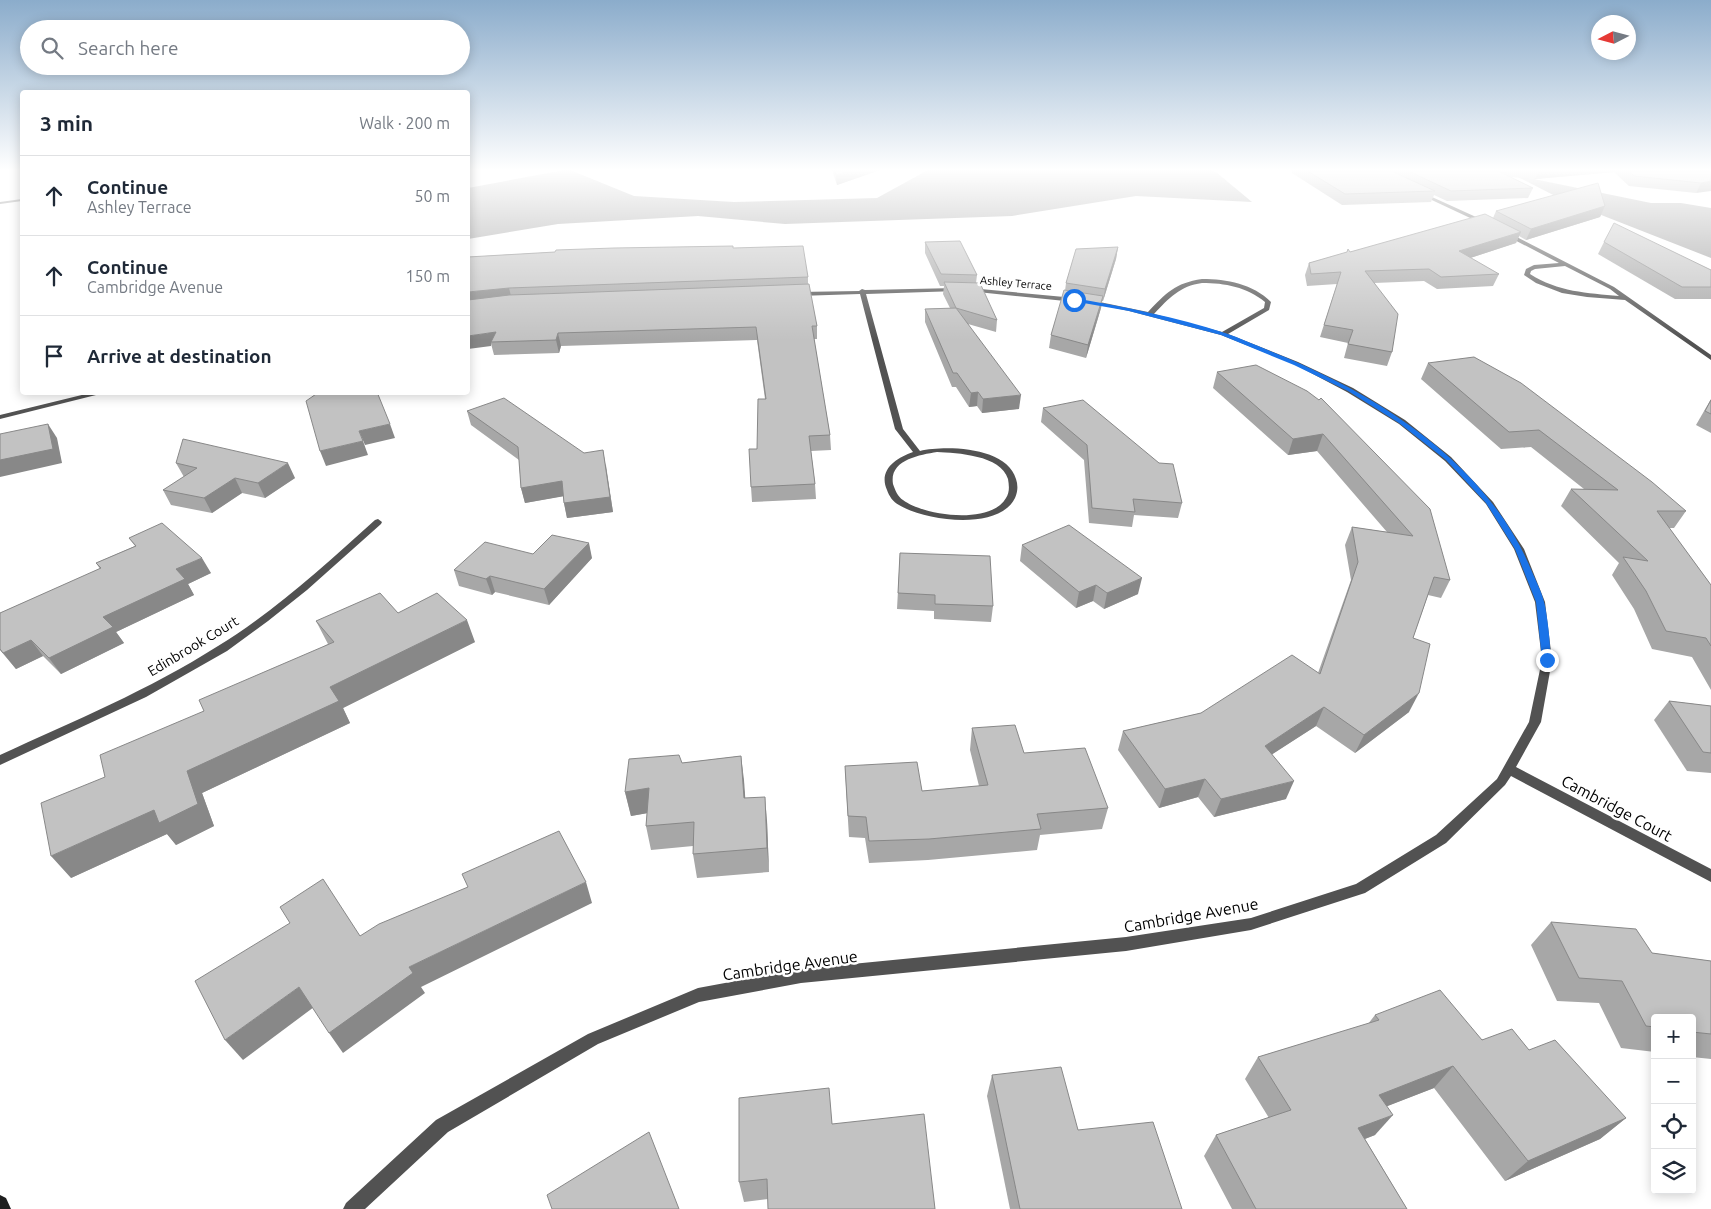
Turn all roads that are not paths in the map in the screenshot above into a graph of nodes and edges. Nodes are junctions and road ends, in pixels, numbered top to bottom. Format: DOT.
graph roads {
  1 [pos="1498,229"];
  2 [pos="1567,264"];
  3 [pos="862,291"];
  4 [pos="794,294"];
  5 [pos="1626,298"];
  6 [pos="1149,315"];
  7 [pos="1223,334"];
  8 [pos="1711,358"];
  9 [pos="92,395"];
  10 [pos="0,417"];
  11 [pos="918,453"];
  12 [pos="378,522"];
  13 [pos="0,760"];
  14 [pos="1509,769"];
  15 [pos="1711,876"];
  16 [pos="0,1204"];
  17 [pos="2,1209"];
  18 [pos="352,1209"];
  1 -- 2 [label="street"];
  2 -- 5 [label="street"];
  2 -- 5 [label="street"];
  3 -- 4 [label="street, Ashley Terrace"];
  3 -- 6 [label="street, Ashley Terrace"];
  3 -- 11 [label="street"];
  5 -- 8 [label="street"];
  6 -- 7 [label="street, Ashley Terrace"];
  6 -- 7 [label="street"];
  7 -- 14 [label="street, Cambridge Avenue"];
  9 -- 10 [label="street"];
  11 -- 11 [label="street"];
  12 -- 13 [label="street, Edinbrook Court"];
  14 -- 15 [label="street, Cambridge Court"];
  14 -- 18 [label="street, Cambridge Avenue"];
  16 -- 17 [label="street"];
}
